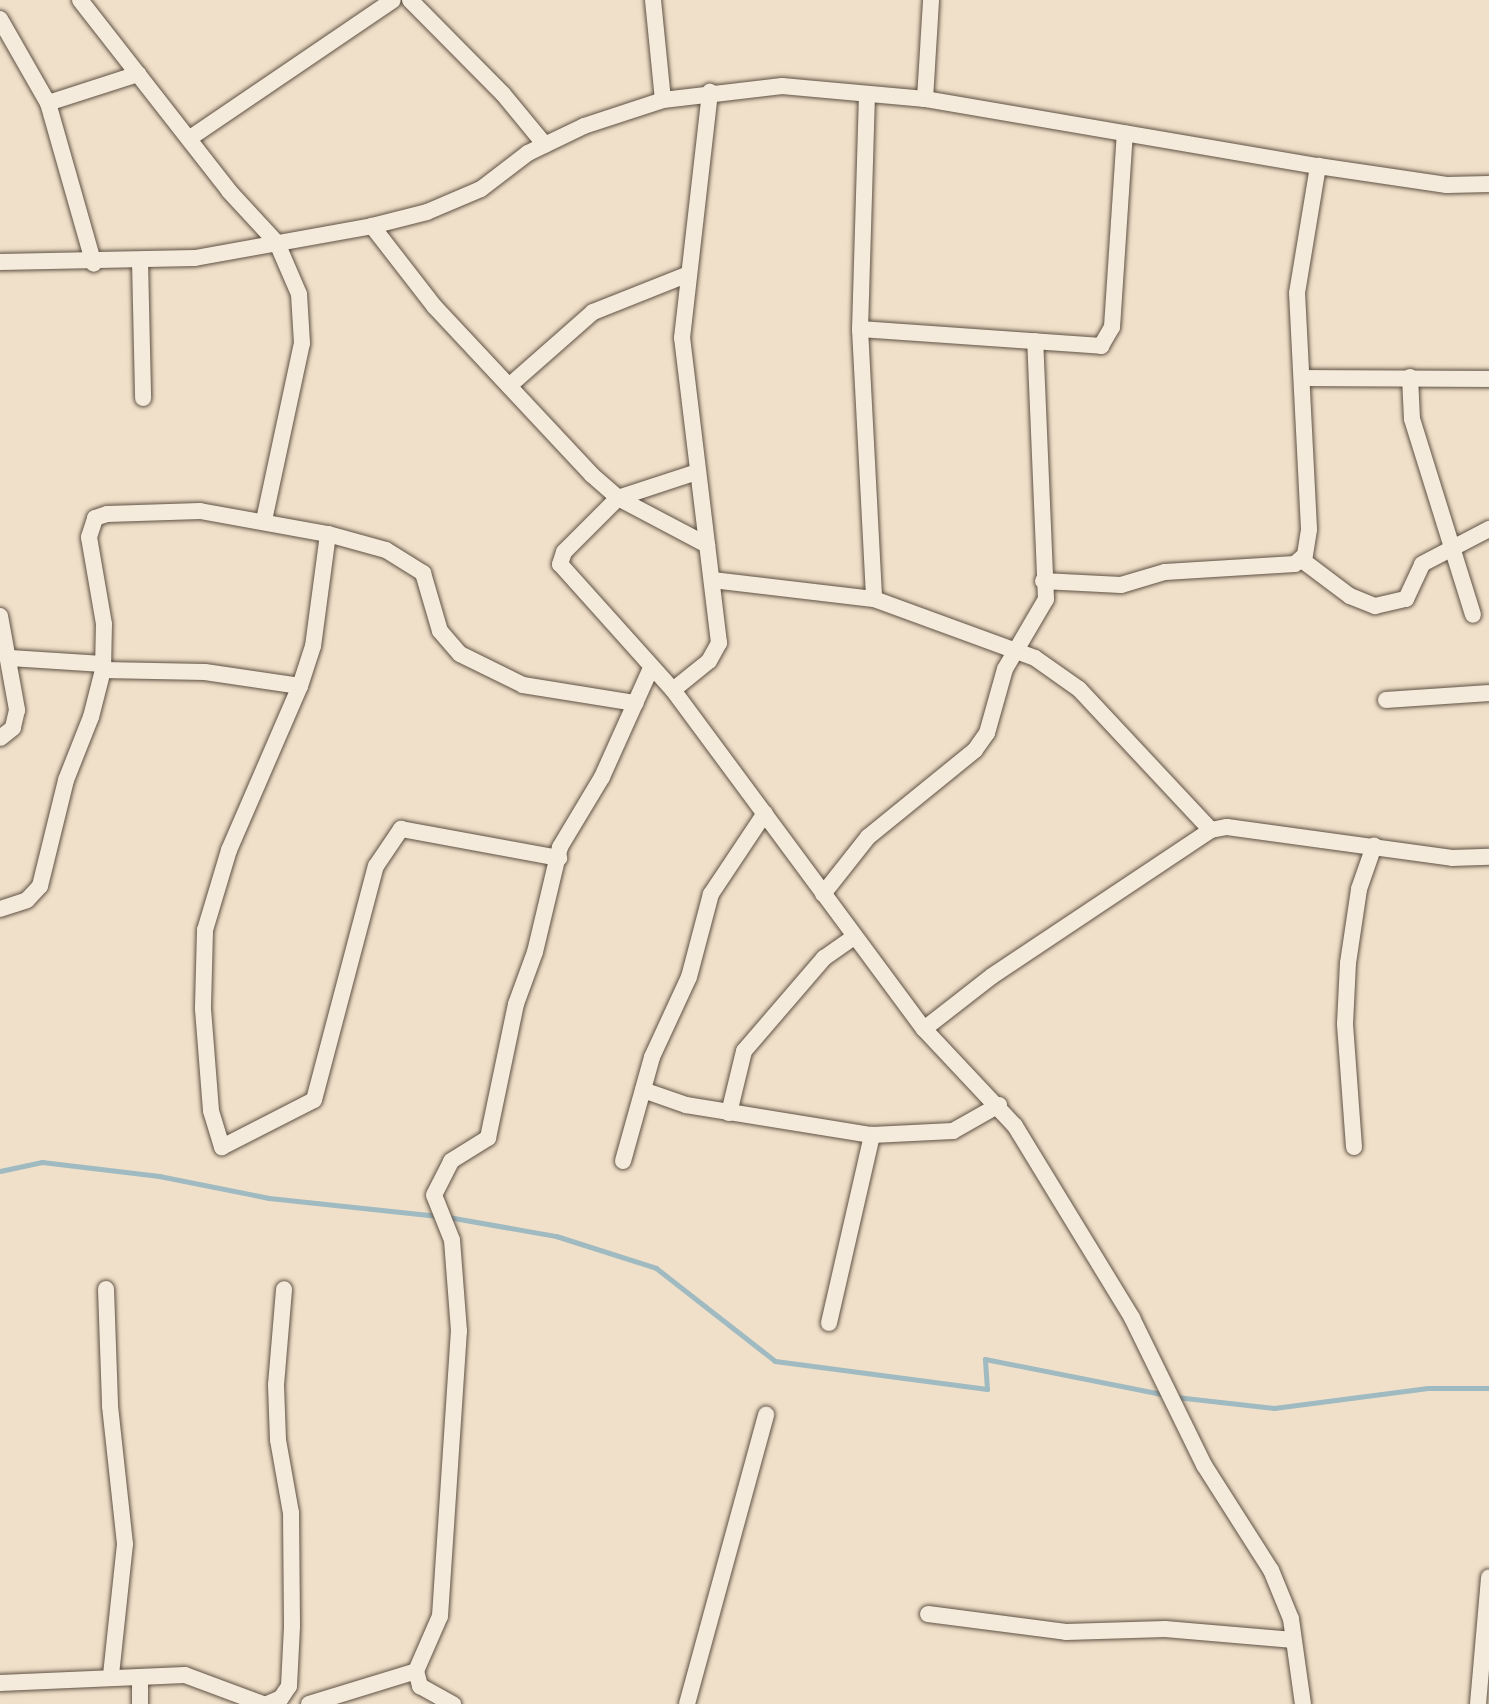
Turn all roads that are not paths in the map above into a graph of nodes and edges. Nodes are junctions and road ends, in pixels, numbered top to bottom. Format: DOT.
graph roads {
  1 [pos="80,0"];
  2 [pos="393,0"];
  3 [pos="410,0"];
  4 [pos="653,0"];
  5 [pos="931,0"];
  6 [pos="0,19"];
  7 [pos="138,74"];
  8 [pos="710,92"];
  9 [pos="867,94"];
  10 [pos="925,99"];
  11 [pos="663,100"];
  12 [pos="48,103"];
  13 [pos="1125,133"];
  14 [pos="190,138"];
  15 [pos="545,145"];
  16 [pos="1318,166"];
  17 [pos="1489,184"];
  18 [pos="372,226"];
  19 [pos="277,243"];
  20 [pos="140,261"];
  21 [pos="0,262"];
  22 [pos="94,264"];
  23 [pos="686,275"];
  24 [pos="860,329"];
  25 [pos="1035,341"];
  26 [pos="1410,377"];
  27 [pos="1302,378"];
  28 [pos="1489,379"];
  29 [pos="509,386"];
  30 [pos="143,398"];
  31 [pos="697,472"];
  32 [pos="618,498"];
  33 [pos="264,521"];
  34 [pos="1489,529"];
  35 [pos="328,534"];
  36 [pos="1455,544"];
  37 [pos="707,545"];
  38 [pos="1302,560"];
  39 [pos="712,580"];
  40 [pos="1043,581"];
  41 [pos="874,599"];
  42 [pos="1473,615"];
  43 [pos="0,616"];
  44 [pos="1015,652"];
  45 [pos="10,658"];
  46 [pos="103,667"];
  47 [pos="651,668"];
  48 [pos="300,686"];
  49 [pos="673,690"];
  50 [pos="1489,693"];
  51 [pos="1386,700"];
  52 [pos="636,703"];
  53 [pos="0,738"];
  54 [pos="765,813"];
  55 [pos="1211,830"];
  56 [pos="1374,846"];
  57 [pos="1489,857"];
  58 [pos="559,858"];
  59 [pos="823,894"];
  60 [pos="0,909"];
  61 [pos="854,937"];
  62 [pos="924,1029"];
  63 [pos="643,1090"];
  64 [pos="999,1105"];
  65 [pos="729,1113"];
  66 [pos="872,1135"];
  67 [pos="1354,1147"];
  68 [pos="623,1161"];
  69 [pos="106,1289"];
  70 [pos="284,1289"];
  71 [pos="829,1323"];
  72 [pos="766,1415"];
  73 [pos="1489,1577"];
  74 [pos="928,1614"];
  75 [pos="1294,1640"];
  76 [pos="416,1671"];
  77 [pos="111,1675"];
  78 [pos="140,1678"];
  79 [pos="0,1683"];
  80 [pos="275,1703"];
  81 [pos="140,1704"];
  82 [pos="309,1704"];
  83 [pos="453,1704"];
  84 [pos="687,1704"];
  85 [pos="1303,1704"];
  86 [pos="1478,1704"];
  1 -- 7 [label="street"];
  2 -- 14 [label="street"];
  3 -- 15 [label="street"];
  4 -- 11 [label="street"];
  5 -- 10 [label="street"];
  6 -- 12 [label="street"];
  7 -- 12 [label="street"];
  7 -- 14 [label="street"];
  8 -- 9 [label="street"];
  8 -- 11 [label="street"];
  8 -- 23 [label="street"];
  9 -- 10 [label="street"];
  9 -- 24 [label="street"];
  10 -- 13 [label="street"];
  11 -- 15 [label="street"];
  12 -- 22 [label="street"];
  13 -- 16 [label="street"];
  13 -- 25 [label="street"];
  14 -- 19 [label="street"];
  15 -- 18 [label="street"];
  16 -- 17 [label="street"];
  16 -- 27 [label="street"];
  18 -- 19 [label="street"];
  18 -- 29 [label="street"];
  19 -- 20 [label="street"];
  19 -- 33 [label="street"];
  20 -- 22 [label="street"];
  20 -- 30 [label="street"];
  21 -- 22 [label="street"];
  23 -- 29 [label="street"];
  23 -- 31 [label="street"];
  24 -- 25 [label="street"];
  24 -- 41 [label="street"];
  25 -- 40 [label="street"];
  26 -- 27 [label="street"];
  26 -- 28 [label="street"];
  26 -- 36 [label="street"];
  27 -- 38 [label="street"];
  29 -- 32 [label="street"];
  31 -- 32 [label="street"];
  31 -- 37 [label="street"];
  32 -- 37 [label="street"];
  32 -- 47 [label="street"];
  33 -- 35 [label="street"];
  33 -- 46 [label="street"];
  34 -- 36 [label="street"];
  35 -- 48 [label="street"];
  35 -- 52 [label="street"];
  36 -- 38 [label="street"];
  36 -- 42 [label="street"];
  37 -- 39 [label="street"];
  38 -- 40 [label="street"];
  39 -- 41 [label="street"];
  39 -- 49 [label="street"];
  40 -- 44 [label="street"];
  41 -- 44 [label="street"];
  43 -- 45 [label="street"];
  44 -- 55 [label="street"];
  44 -- 59 [label="street"];
  45 -- 46 [label="street"];
  45 -- 53 [label="street"];
  46 -- 48 [label="street"];
  46 -- 60 [label="street"];
  47 -- 49 [label="street"];
  47 -- 52 [label="street"];
  48 -- 58 [label="street"];
  49 -- 54 [label="street"];
  50 -- 51 [label="street"];
  52 -- 58 [label="street"];
  54 -- 59 [label="street"];
  54 -- 63 [label="street"];
  55 -- 56 [label="street"];
  55 -- 62 [label="street"];
  56 -- 57 [label="street"];
  56 -- 67 [label="street"];
  58 -- 76 [label="street"];
  59 -- 61 [label="street"];
  61 -- 62 [label="street"];
  61 -- 65 [label="street"];
  62 -- 64 [label="street"];
  63 -- 65 [label="street"];
  63 -- 68 [label="street"];
  64 -- 66 [label="street"];
  64 -- 75 [label="street"];
  65 -- 66 [label="street"];
  66 -- 71 [label="street"];
  69 -- 77 [label="street"];
  70 -- 80 [label="street"];
  72 -- 84 [label="street"];
  73 -- 86 [label="street"];
  74 -- 75 [label="street"];
  75 -- 85 [label="street"];
  76 -- 82 [label="street"];
  76 -- 83 [label="street"];
  77 -- 78 [label="street"];
  77 -- 79 [label="street"];
  78 -- 80 [label="street"];
  78 -- 81 [label="street"];
}
